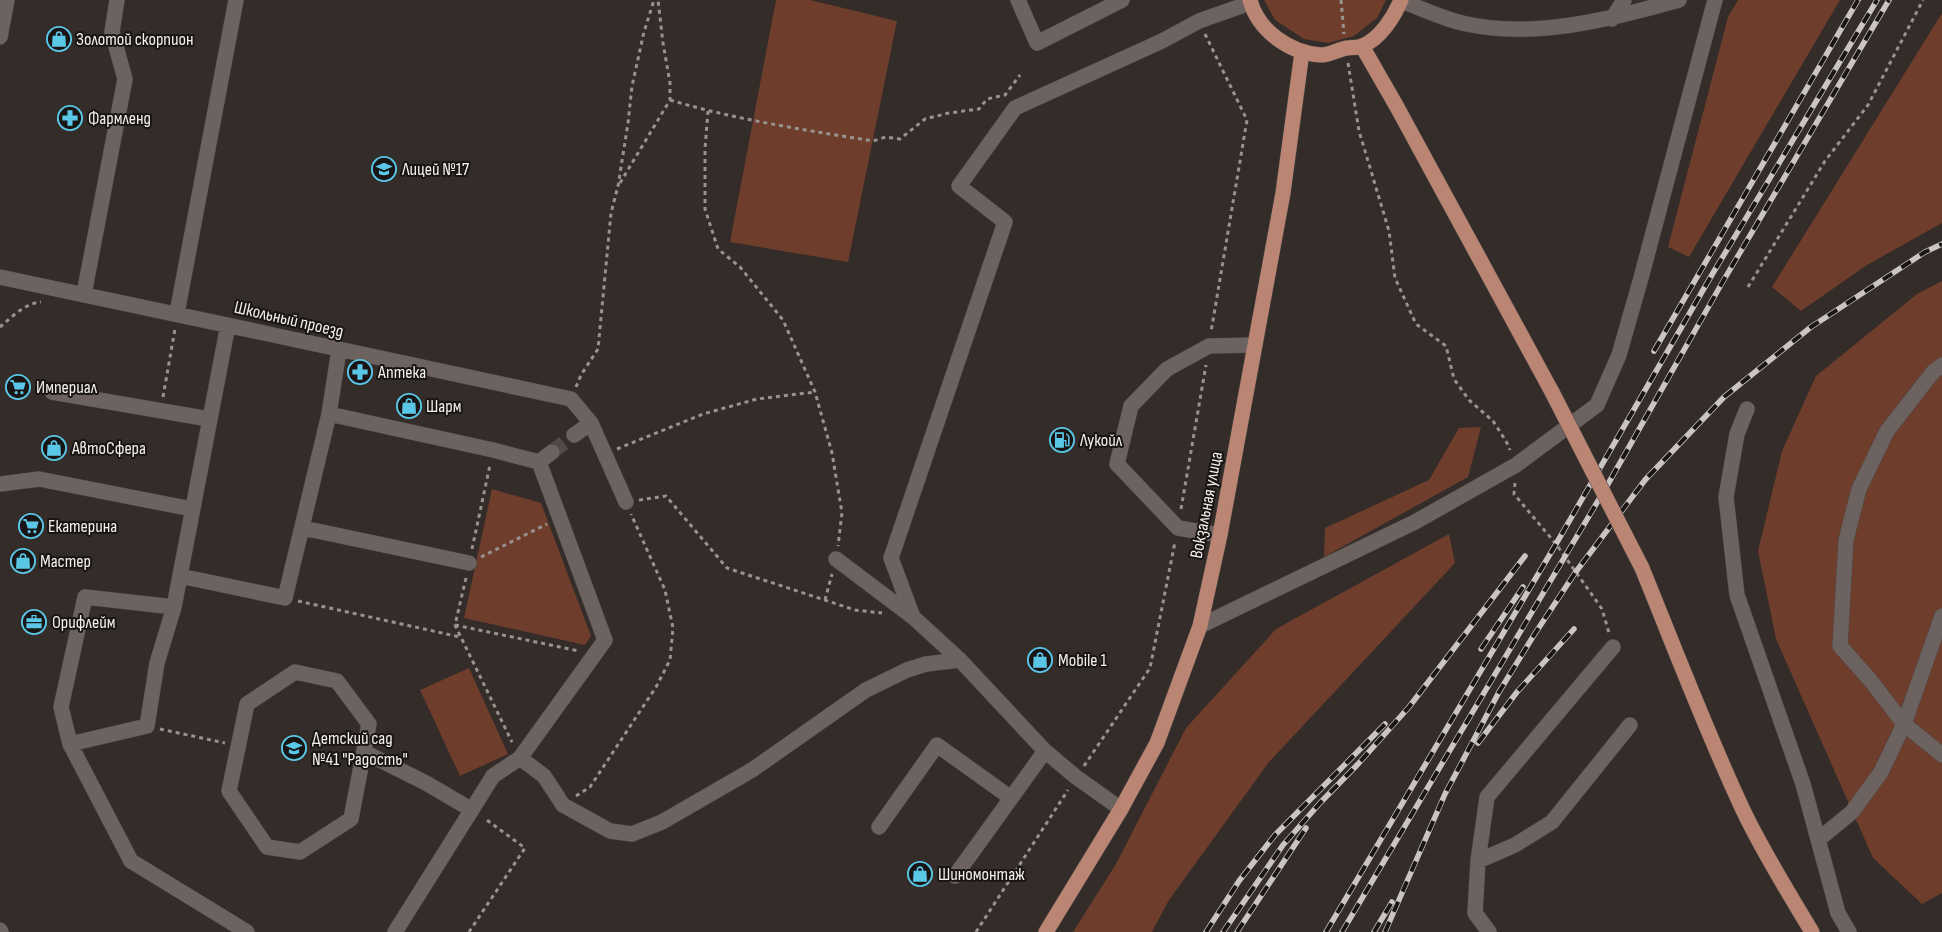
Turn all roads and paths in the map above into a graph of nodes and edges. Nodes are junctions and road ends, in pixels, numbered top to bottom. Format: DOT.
graph roads {
  1 [pos="7,0"];
  2 [pos="117,0"];
  3 [pos="236,0"];
  4 [pos="656,0"];
  5 [pos="1018,0"];
  6 [pos="1122,0"];
  7 [pos="1624,0"];
  8 [pos="1679,0"];
  9 [pos="1715,0"];
  10 [pos="1923,0"];
  11 [pos="1250,1"];
  12 [pos="1401,1"];
  13 [pos="1612,18"];
  14 [pos="1198,21"];
  15 [pos="0,37"];
  16 [pos="1362,46"];
  17 [pos="1346,48"];
  18 [pos="1302,52"];
  19 [pos="1020,75"];
  20 [pos="670,100"];
  21 [pos="708,111"];
  22 [pos="618,186"];
  23 [pos="0,277"];
  24 [pos="1748,286"];
  25 [pos="84,294"];
  26 [pos="178,314"];
  27 [pos="228,325"];
  28 [pos="1255,345"];
  29 [pos="1209,346"];
  30 [pos="340,350"];
  31 [pos="1942,365"];
  32 [pos="52,392"];
  33 [pos="815,392"];
  34 [pos="570,399"];
  35 [pos="1747,409"];
  36 [pos="160,411"];
  37 [pos="329,414"];
  38 [pos="210,419"];
  39 [pos="591,423"];
  40 [pos="574,435"];
  41 [pos="494,450"];
  42 [pos="552,452"];
  43 [pos="605,455"];
  44 [pos="539,462"];
  45 [pos="1516,465"];
  46 [pos="0,484"];
  47 [pos="626,502"];
  48 [pos="192,510"];
  49 [pos="560,518"];
  50 [pos="303,528"];
  51 [pos="1178,528"];
  52 [pos="1220,534"];
  53 [pos="836,559"];
  54 [pos="469,563"];
  55 [pos="180,576"];
  56 [pos="285,598"];
  57 [pos="825,600"];
  58 [pos="174,607"];
  59 [pos="884,614"];
  60 [pos="1942,616"];
  61 [pos="913,617"];
  62 [pos="455,625"];
  63 [pos="1200,626"];
  64 [pos="460,637"];
  65 [pos="1613,647"];
  66 [pos="594,654"];
  67 [pos="960,660"];
  68 [pos="1904,724"];
  69 [pos="1630,725"];
  70 [pos="147,726"];
  71 [pos="70,744"];
  72 [pos="238,746"];
  73 [pos="1045,751"];
  74 [pos="364,752"];
  75 [pos="1942,755"];
  76 [pos="520,758"];
  77 [pos="1076,778"];
  78 [pos="1011,798"];
  79 [pos="563,805"];
  80 [pos="1121,809"];
  81 [pos="472,810"];
  82 [pos="879,827"];
  83 [pos="1819,839"];
  84 [pos="1478,861"];
  85 [pos="955,876"];
  86 [pos="247,932"];
  87 [pos="395,932"];
  88 [pos="470,932"];
  89 [pos="976,932"];
  90 [pos="1046,932"];
  91 [pos="1489,932"];
  92 [pos="1812,932"];
  93 [pos="1849,932"];
  1 -- 15 [label="street"];
  2 -- 25 [label="street"];
  3 -- 26 [label="street"];
  4 -- 20 [label="path"];
  4 -- 22 [label="path"];
  5 -- 6 [label="street"];
  7 -- 13 [label="street"];
  8 -- 13 [label="street"];
  9 -- 45 [label="street"];
  10 -- 24 [label="path"];
  11 -- 14 [label="street"];
  11 -- 18 [label="main road"];
  12 -- 13 [label="street"];
  12 -- 16 [label="main road"];
  14 -- 29 [label="path"];
  14 -- 61 [label="street"];
  16 -- 17 [label="main road"];
  16 -- 92 [label="main road, bridge"];
  17 -- 18 [label="main road"];
  17 -- 45 [label="path"];
  18 -- 28 [label="main road, Вокзальная улица"];
  19 -- 21 [label="path"];
  20 -- 21 [label="path"];
  20 -- 22 [label="path"];
  21 -- 33 [label="path"];
  22 -- 34 [label="path"];
  23 -- 25 [label="street, Школьный проезд"];
  25 -- 26 [label="street, Школьный проезд"];
  26 -- 27 [label="street, Школьный проезд"];
  26 -- 36 [label="path"];
  27 -- 30 [label="street, Школьный проезд"];
  27 -- 38 [label="street"];
  28 -- 29 [label="street"];
  28 -- 52 [label="main road, Вокзальная улица"];
  29 -- 51 [label="path"];
  29 -- 51 [label="street"];
  30 -- 34 [label="street, Школьный проезд"];
  30 -- 37 [label="street"];
  31 -- 68 [label="street"];
  32 -- 36 [label="street"];
  33 -- 43 [label="path"];
  33 -- 53 [label="path"];
  34 -- 39 [label="street"];
  35 -- 83 [label="street"];
  36 -- 38 [label="street"];
  37 -- 41 [label="street"];
  37 -- 50 [label="street"];
  38 -- 48 [label="street"];
  39 -- 40 [label="street"];
  39 -- 43 [label="street"];
  41 -- 44 [label="street"];
  41 -- 54 [label="path"];
  42 -- 44 [label="street"];
  43 -- 47 [label="street"];
  44 -- 49 [label="street"];
  45 -- 63 [label="street"];
  45 -- 65 [label="path"];
  46 -- 48 [label="street"];
  47 -- 57 [label="path"];
  47 -- 79 [label="path"];
  48 -- 55 [label="street"];
  49 -- 54 [label="path"];
  49 -- 66 [label="street"];
  50 -- 54 [label="street"];
  50 -- 56 [label="street"];
  51 -- 52 [label="street"];
  51 -- 77 [label="path"];
  52 -- 63 [label="main road, Вокзальная улица"];
  53 -- 57 [label="path"];
  53 -- 61 [label="street"];
  54 -- 62 [label="path"];
  55 -- 56 [label="street"];
  55 -- 58 [label="street"];
  56 -- 64 [label="path"];
  57 -- 59 [label="path"];
  58 -- 70 [label="street"];
  58 -- 71 [label="street"];
  60 -- 68 [label="street"];
  61 -- 67 [label="street"];
  62 -- 64 [label="path"];
  62 -- 66 [label="path"];
  63 -- 80 [label="main road, Вокзальная улица"];
  64 -- 76 [label="path"];
  65 -- 84 [label="street"];
  66 -- 76 [label="street"];
  67 -- 73 [label="street"];
  67 -- 79 [label="street"];
  68 -- 75 [label="street"];
  68 -- 83 [label="street"];
  69 -- 84 [label="street"];
  70 -- 71 [label="street"];
  70 -- 72 [label="path"];
  71 -- 86 [label="street"];
  72 -- 74 [label="street"];
  72 -- 74 [label="street"];
  73 -- 77 [label="street"];
  73 -- 78 [label="street"];
  74 -- 81 [label="street"];
  76 -- 79 [label="street"];
  76 -- 81 [label="street"];
  77 -- 80 [label="street"];
  77 -- 89 [label="path"];
  78 -- 82 [label="street"];
  78 -- 85 [label="street"];
  80 -- 90 [label="main road, Вокзальная улица"];
  81 -- 87 [label="street"];
  81 -- 88 [label="path"];
  83 -- 93 [label="street"];
  84 -- 91 [label="street"];
}
